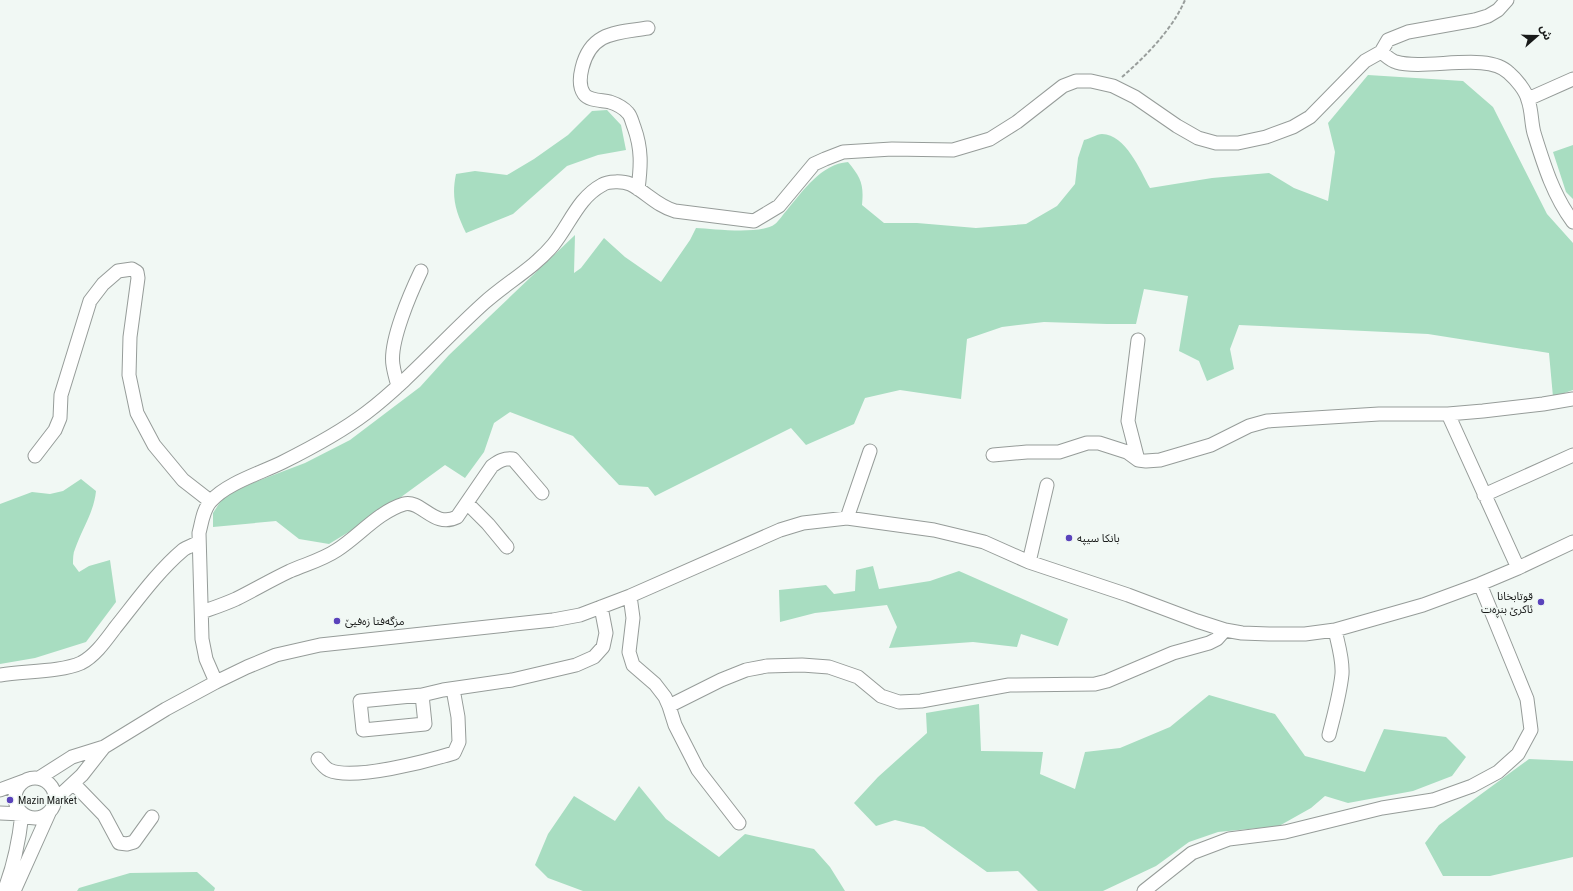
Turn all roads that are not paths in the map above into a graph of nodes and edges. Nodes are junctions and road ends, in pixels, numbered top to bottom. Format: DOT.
graph roads {
  1 [pos="1506,0"];
  2 [pos="648,28"];
  3 [pos="1381,52"];
  4 [pos="1573,79"];
  5 [pos="1528,99"];
  6 [pos="638,189"];
  7 [pos="1573,222"];
  8 [pos="421,271"];
  9 [pos="1138,340"];
  10 [pos="398,386"];
  11 [pos="1573,399"];
  12 [pos="1448,414"];
  13 [pos="870,451"];
  14 [pos="993,455"];
  15 [pos="1573,455"];
  16 [pos="35,456"];
  17 [pos="1138,460"];
  18 [pos="1047,485"];
  19 [pos="542,493"];
  20 [pos="1484,494"];
  21 [pos="210,501"];
  22 [pos="467,503"];
  23 [pos="847,518"];
  24 [pos="199,542"];
  25 [pos="1573,542"];
  26 [pos="507,547"];
  27 [pos="1029,562"];
  28 [pos="1518,568"];
  29 [pos="1480,584"];
  30 [pos="630,596"];
  31 [pos="601,608"];
  32 [pos="202,612"];
  33 [pos="1225,630"];
  34 [pos="1335,630"];
  35 [pos="0,675"];
  36 [pos="216,682"];
  37 [pos="453,689"];
  38 [pos="422,695"];
  39 [pos="670,706"];
  40 [pos="1329,735"];
  41 [pos="104,747"];
  42 [pos="318,759"];
  43 [pos="39,778"];
  44 [pos="24,781"];
  45 [pos="74,784"];
  46 [pos="0,790"];
  47 [pos="55,800"];
  48 [pos="0,813"];
  49 [pos="49,813"];
  50 [pos="22,814"];
  51 [pos="152,817"];
  52 [pos="739,823"];
  53 [pos="4,891"];
  54 [pos="14,891"];
  55 [pos="1144,891"];
  1 -- 3 [label="street"];
  2 -- 6 [label="street"];
  3 -- 5 [label="street"];
  3 -- 6 [label="street"];
  4 -- 5 [label="street"];
  5 -- 7 [label="street"];
  6 -- 10 [label="street"];
  8 -- 10 [label="street"];
  9 -- 17 [label="street"];
  10 -- 21 [label="street"];
  11 -- 12 [label="street"];
  12 -- 17 [label="street"];
  12 -- 20 [label="street"];
  13 -- 23 [label="street"];
  14 -- 17 [label="street"];
  15 -- 20 [label="street"];
  16 -- 21 [label="street"];
  18 -- 27 [label="street"];
  19 -- 22 [label="street"];
  20 -- 28 [label="street"];
  21 -- 24 [label="street"];
  22 -- 26 [label="street"];
  22 -- 32 [label="street"];
  23 -- 27 [label="street"];
  23 -- 30 [label="street"];
  24 -- 32 [label="street"];
  24 -- 35 [label="street"];
  25 -- 28 [label="street"];
  27 -- 33 [label="street"];
  28 -- 29 [label="street"];
  29 -- 34 [label="street"];
  29 -- 55 [label="street"];
  30 -- 31 [label="street"];
  30 -- 39 [label="street"];
  31 -- 36 [label="street"];
  31 -- 37 [label="street"];
  32 -- 36 [label="street"];
  33 -- 34 [label="street"];
  33 -- 39 [label="street"];
  34 -- 40 [label="street"];
  36 -- 41 [label="street"];
  37 -- 38 [label="street"];
  37 -- 42 [label="street"];
  38 -- 38 [label="street"];
  39 -- 52 [label="street"];
  41 -- 43 [label="street"];
  41 -- 45 [label="street"];
  43 -- 44 [label="street"];
  43 -- 47 [label="street"];
  44 -- 46 [label="street"];
  44 -- 50 [label="street"];
  45 -- 47 [label="street"];
  45 -- 51 [label="street"];
  47 -- 49 [label="street"];
  48 -- 50 [label="street"];
  49 -- 50 [label="street"];
  49 -- 54 [label="street"];
  50 -- 53 [label="street"];
}
